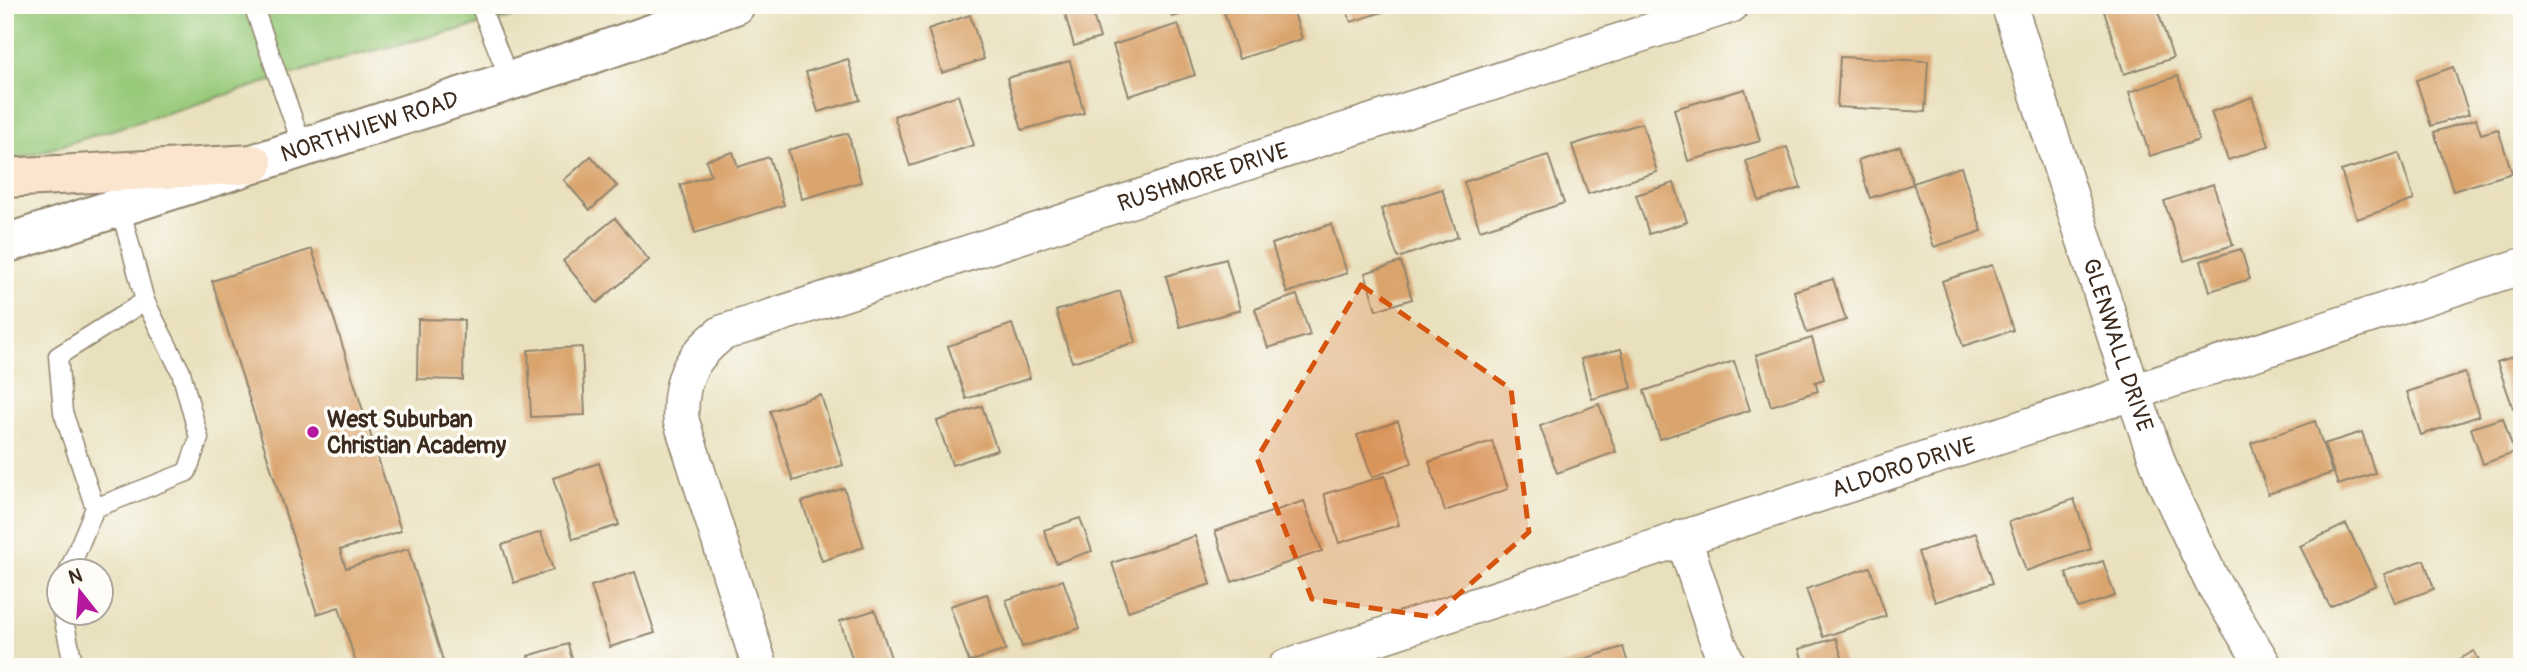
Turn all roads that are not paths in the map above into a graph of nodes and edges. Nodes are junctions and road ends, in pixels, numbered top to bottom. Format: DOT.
graph roads {
  1 [pos="253,5"];
  2 [pos="480,5"];
  3 [pos="735,5"];
  4 [pos="1731,5"];
  5 [pos="2009,5"];
  6 [pos="510,81"];
  7 [pos="303,148"];
  8 [pos="253,164"];
  9 [pos="5,178"];
  10 [pos="120,207"];
  11 [pos="5,244"];
  12 [pos="2522,267"];
  13 [pos="145,301"];
  14 [pos="2133,392"];
  15 [pos="95,508"];
  16 [pos="1683,537"];
  17 [pos="75,556"];
  18 [pos="65,626"];
  19 [pos="74,667"];
  20 [pos="760,667"];
  21 [pos="1286,667"];
  22 [pos="1729,667"];
  23 [pos="2265,667"];
  1 -- 7 [label="lane"];
  2 -- 6 [label="lane"];
  3 -- 6 [label="street, NORTHVIEW ROAD"];
  4 -- 20 [label="street, RUSHMORE DRIVE"];
  5 -- 14 [label="street, GLENWALL DRIVE"];
  6 -- 7 [label="street, NORTHVIEW ROAD"];
  7 -- 8 [label="street, NORTHVIEW ROAD"];
  8 -- 9 [label="main road"];
  8 -- 10 [label="street, NORTHVIEW ROAD"];
  10 -- 11 [label="street, NORTHVIEW ROAD"];
  10 -- 13 [label="lane"];
  12 -- 14 [label="street, ALDORO DRIVE"];
  13 -- 15 [label="lane"];
  13 -- 15 [label="lane"];
  14 -- 16 [label="street, ALDORO DRIVE"];
  14 -- 23 [label="street, GLENWALL DRIVE"];
  15 -- 17 [label="lane"];
  16 -- 21 [label="street, ALDORO DRIVE"];
  16 -- 22 [label="street"];
  18 -- 19 [label="lane"];
}
